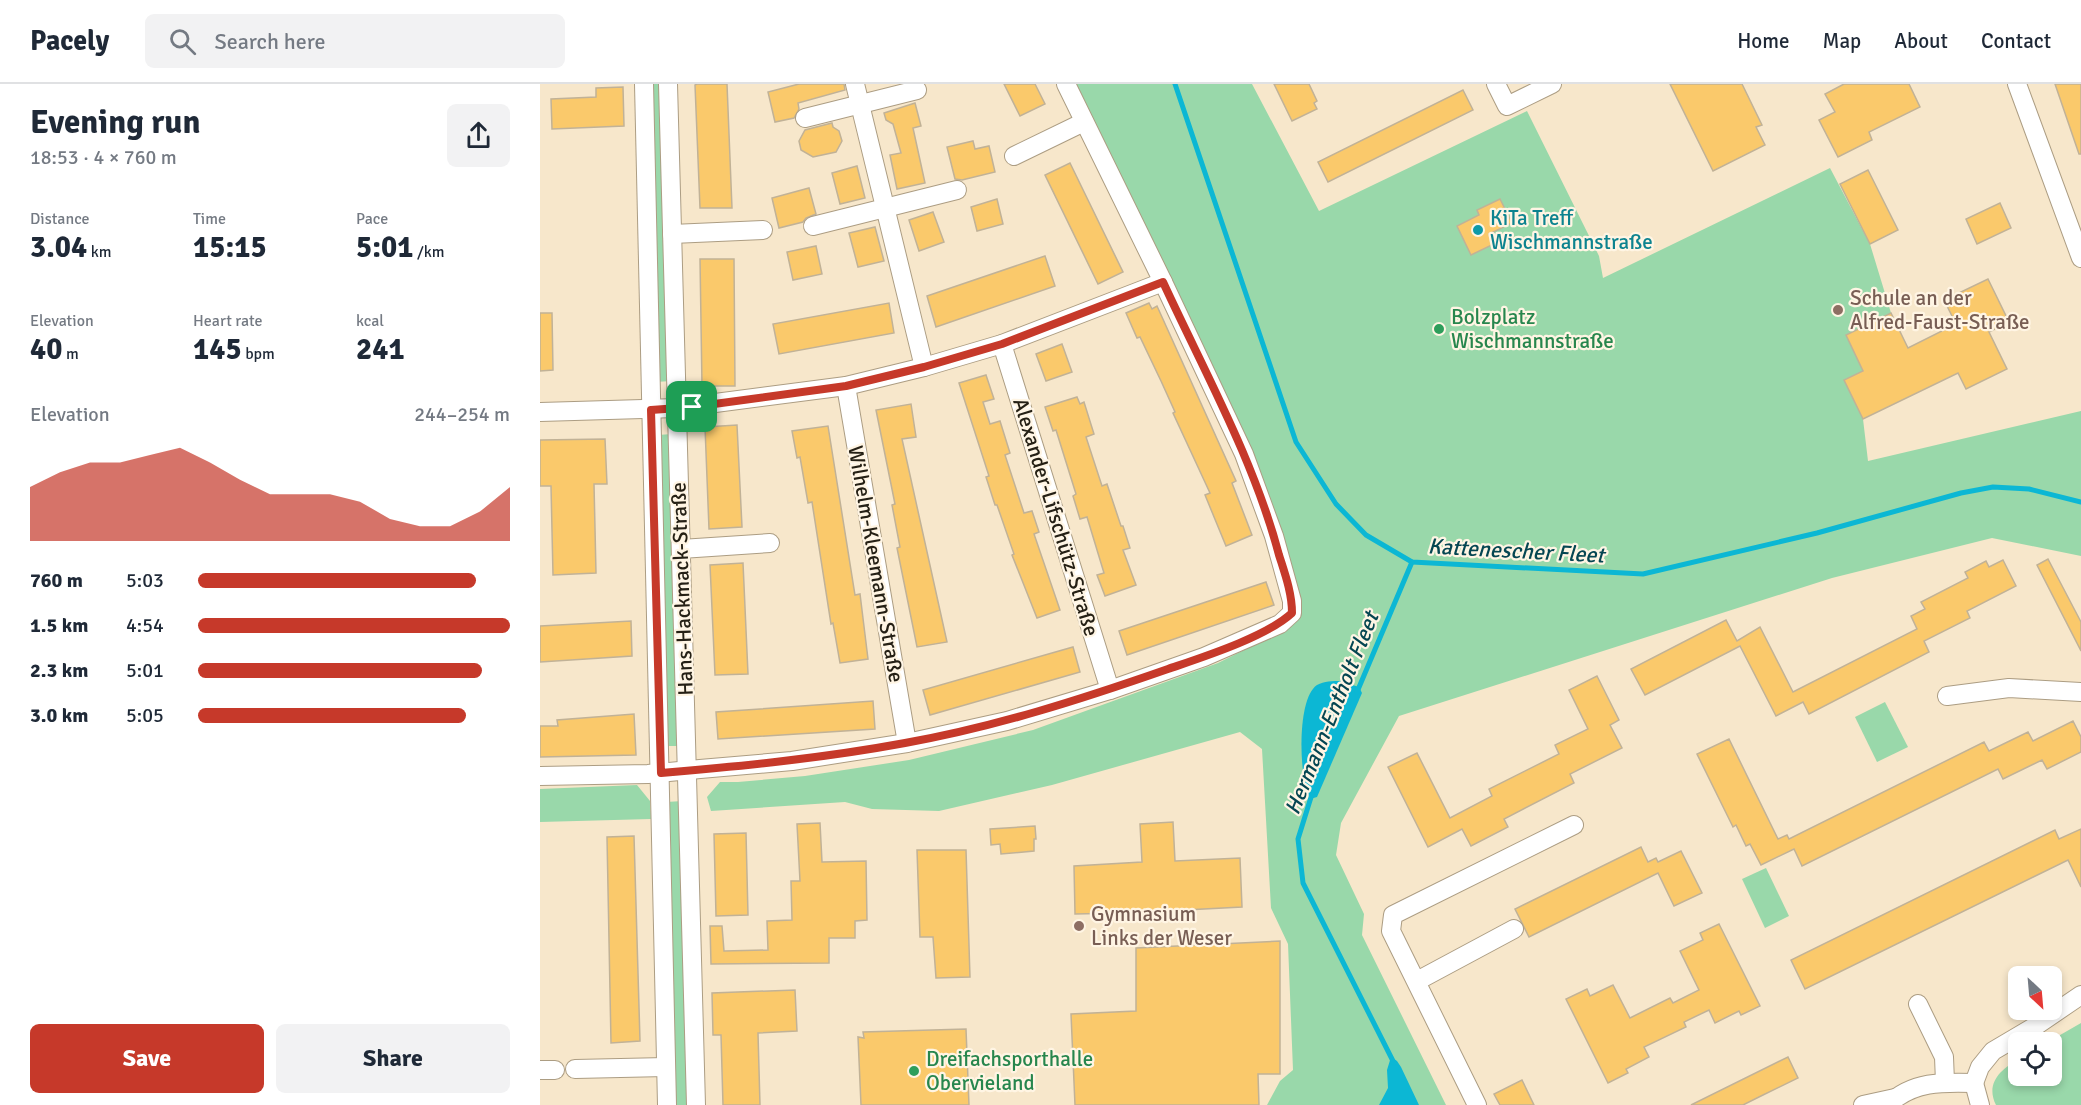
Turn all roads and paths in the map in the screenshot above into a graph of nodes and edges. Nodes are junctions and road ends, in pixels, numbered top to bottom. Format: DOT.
graph roads {
  1 [pos="644,84"];
  2 [pos="668,84"];
  3 [pos="855,84"];
  4 [pos="1066,84"];
  5 [pos="1496,84"];
  6 [pos="1552,84"];
  7 [pos="2017,84"];
  8 [pos="917,90"];
  9 [pos="861,105"];
  10 [pos="806,118"];
  11 [pos="1084,122"];
  12 [pos="1014,156"];
  13 [pos="957,190"];
  14 [pos="885,208"];
  15 [pos="2075,225"];
  16 [pos="813,226"];
  17 [pos="763,230"];
  18 [pos="672,234"];
  19 [pos="2081,258"];
  20 [pos="1163,282"];
  21 [pos="1002,344"];
  22 [pos="924,367"];
  23 [pos="846,386"];
  24 [pos="677,408"];
  25 [pos="651,410"];
  26 [pos="540,412"];
  27 [pos="770,543"];
  28 [pos="681,549"];
  29 [pos="1110,690"];
  30 [pos="2081,692"];
  31 [pos="1947,696"];
  32 [pos="907,743"];
  33 [pos="687,771"];
  34 [pos="661,773"];
  35 [pos="540,776"];
  36 [pos="1574,825"];
  37 [pos="1514,929"];
  38 [pos="1417,981"];
  39 [pos="2081,995"];
  40 [pos="1918,1004"];
  41 [pos="666,1067"];
  42 [pos="575,1069"];
  43 [pos="1944,1082"];
  44 [pos="1974,1083"];
  45 [pos="1891,1101"];
  46 [pos="667,1105"];
  47 [pos="696,1105"];
  48 [pos="1477,1105"];
  49 [pos="1863,1105"];
  50 [pos="1980,1105"];
  1 -- 25 [label="street, Hans-Hackmack-Straße"];
  2 -- 18 [label="street, Hans-Hackmack-Straße"];
  3 -- 9 [label="street"];
  4 -- 11 [label="street"];
  5 -- 6 [label="street"];
  7 -- 15 [label="street"];
  8 -- 9 [label="street"];
  9 -- 10 [label="street"];
  9 -- 14 [label="street"];
  11 -- 12 [label="street"];
  11 -- 20 [label="street"];
  13 -- 14 [label="street"];
  14 -- 16 [label="street"];
  14 -- 22 [label="street"];
  15 -- 19 [label="street"];
  17 -- 18 [label="street"];
  18 -- 24 [label="street, Hans-Hackmack-Straße"];
  20 -- 21 [label="street"];
  20 -- 29 [label="street"];
  21 -- 22 [label="street"];
  21 -- 29 [label="street, Alexander-Lifschütz-Straße"];
  22 -- 23 [label="street"];
  23 -- 24 [label="street"];
  23 -- 32 [label="street, Wilhelm-Kleemann-Straße"];
  24 -- 25 [label="street"];
  24 -- 28 [label="street, Hans-Hackmack-Straße"];
  25 -- 26 [label="street"];
  25 -- 34 [label="street, Hans-Hackmack-Straße"];
  27 -- 28 [label="street"];
  28 -- 33 [label="street, Hans-Hackmack-Straße"];
  29 -- 32 [label="street"];
  30 -- 31 [label="street"];
  32 -- 33 [label="street"];
  33 -- 34 [label="street"];
  33 -- 47 [label="street, Hans-Hackmack-Straße"];
  34 -- 35 [label="street"];
  34 -- 41 [label="street, Hans-Hackmack-Straße"];
  36 -- 38 [label="street"];
  37 -- 38 [label="street"];
  38 -- 48 [label="street"];
  39 -- 44 [label="street"];
  40 -- 43 [label="street"];
  41 -- 42 [label="street"];
  41 -- 46 [label="street, Hans-Hackmack-Straße"];
  43 -- 44 [label="street"];
  43 -- 45 [label="street"];
  44 -- 50 [label="street"];
  45 -- 49 [label="street"];
}
